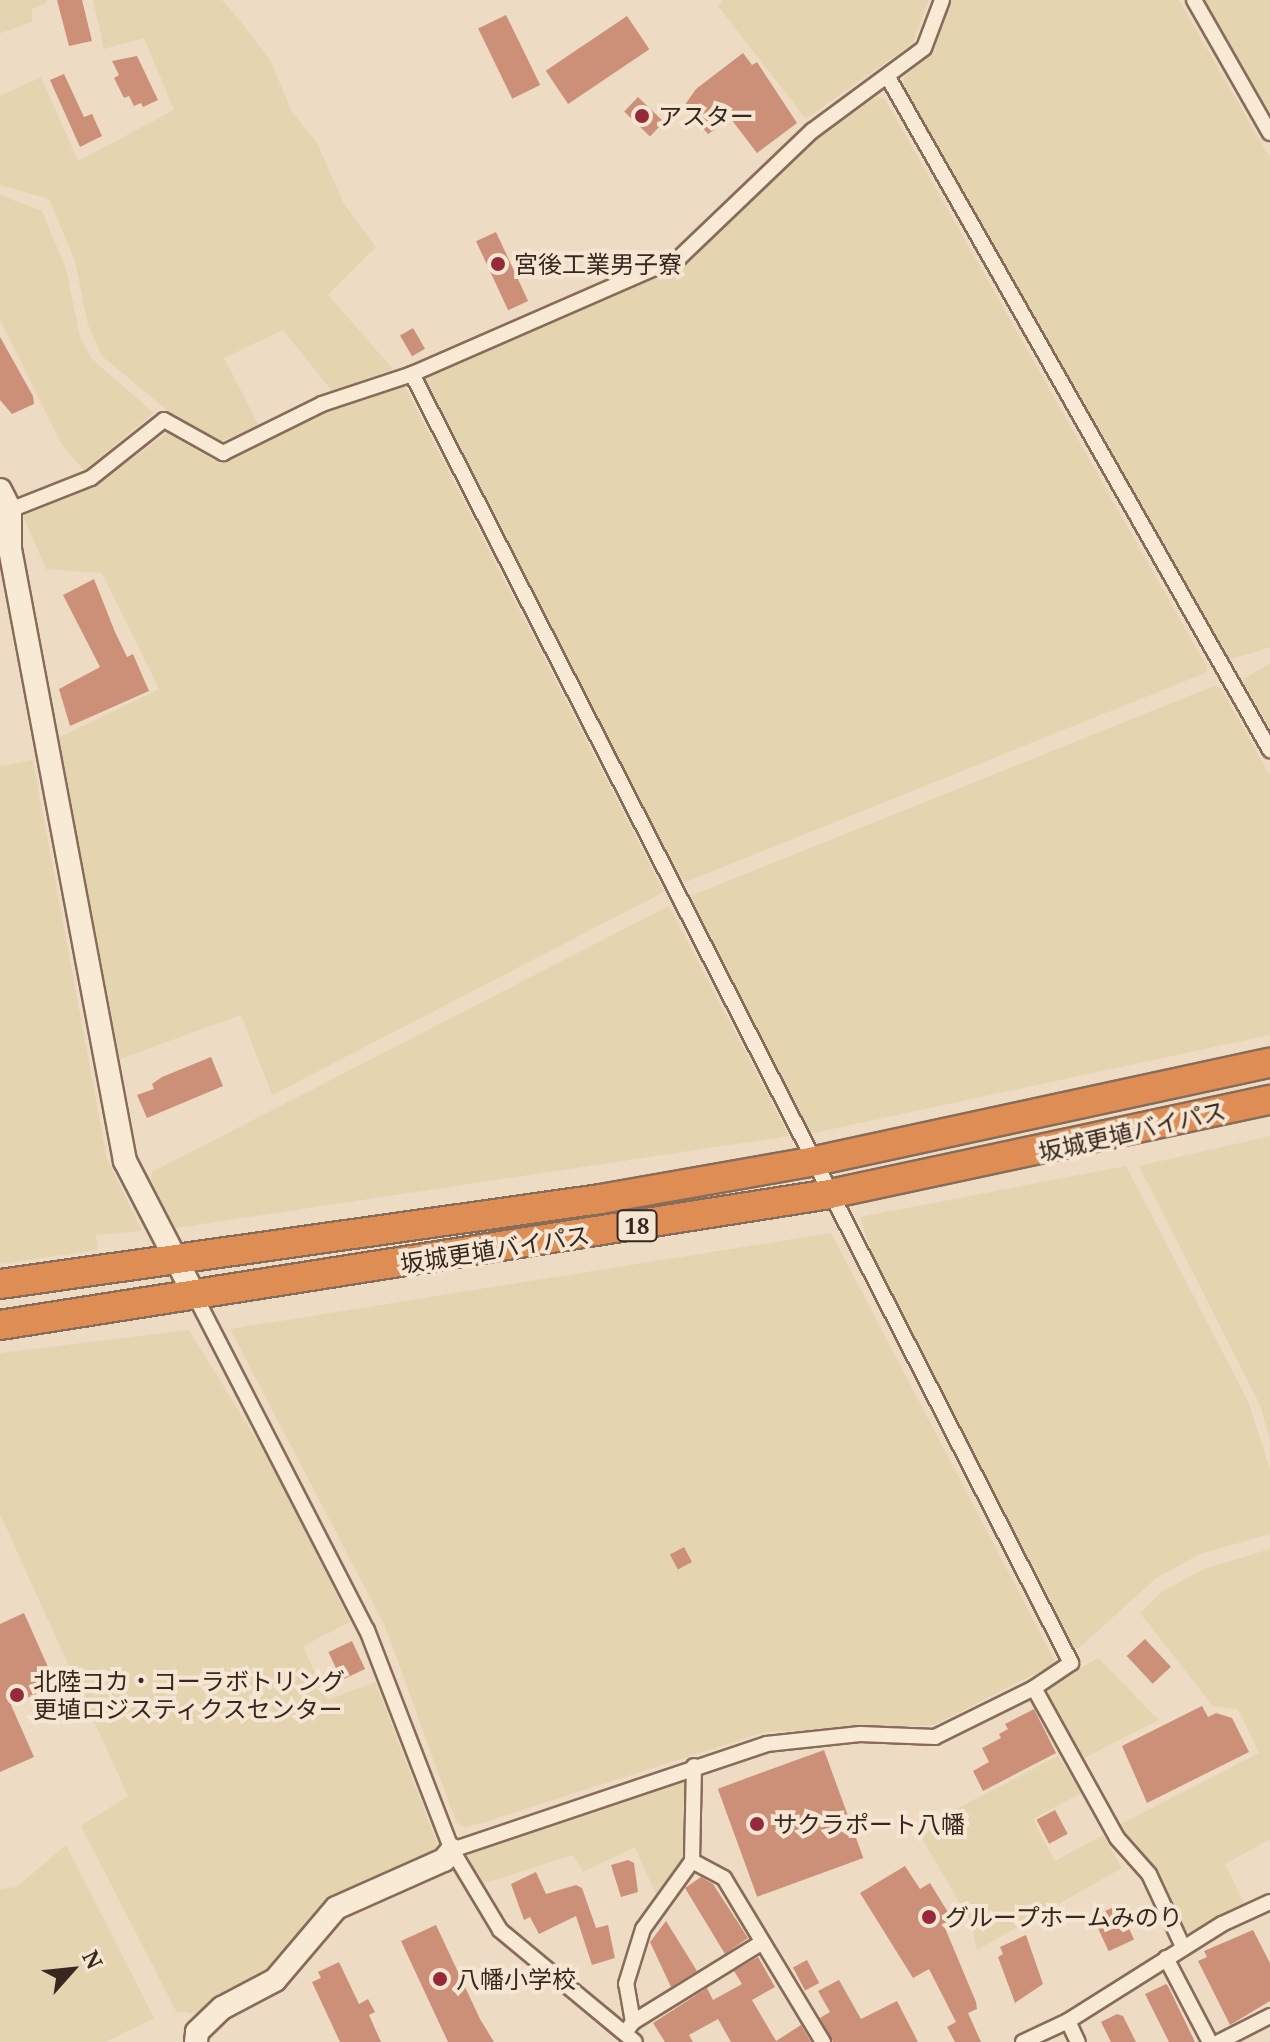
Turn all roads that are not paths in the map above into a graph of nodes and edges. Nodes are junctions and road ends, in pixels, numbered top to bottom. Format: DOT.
graph roads {
  1 [pos="942,0"];
  2 [pos="1194,0"];
  3 [pos="889,79"];
  4 [pos="1270,133"];
  5 [pos="412,374"];
  6 [pos="5,500"];
  7 [pos="1270,750"];
  8 [pos="1270,1063"];
  9 [pos="1270,1100"];
  10 [pos="815,1161"];
  11 [pos="830,1194"];
  12 [pos="176,1260"];
  13 [pos="0,1284"];
  14 [pos="194,1294"];
  15 [pos="0,1325"];
  16 [pos="1034,1688"];
  17 [pos="694,1766"];
  18 [pos="452,1850"];
  19 [pos="692,1861"];
  20 [pos="1270,1902"];
  21 [pos="761,1943"];
  22 [pos="1183,1947"];
  23 [pos="1166,1958"];
  24 [pos="1270,2016"];
  25 [pos="1068,2021"];
  26 [pos="631,2032"];
  27 [pos="196,2042"];
  28 [pos="823,2042"];
  29 [pos="1023,2042"];
  30 [pos="1078,2042"];
  31 [pos="1210,2042"];
  32 [pos="1219,2042"];
  1 -- 3 [label="street"];
  2 -- 4 [label="street"];
  3 -- 5 [label="street"];
  3 -- 7 [label="street"];
  5 -- 6 [label="street"];
  5 -- 10 [label="street"];
  6 -- 12 [label="street"];
  8 -- 10 [label="highway, 坂城更埴バイパス / 18"];
  9 -- 11 [label="highway, 坂城更埴バイパス / 18"];
  10 -- 11 [label="street"];
  10 -- 12 [label="highway, 坂城更埴バイパス / 18"];
  11 -- 14 [label="highway, 坂城更埴バイパス / 18"];
  11 -- 16 [label="street"];
  12 -- 13 [label="highway, 坂城更埴バイパス / 18"];
  12 -- 14 [label="street"];
  14 -- 15 [label="highway, 坂城更埴バイパス / 18"];
  14 -- 18 [label="street"];
  16 -- 17 [label="street"];
  16 -- 22 [label="street"];
  17 -- 18 [label="street"];
  17 -- 19 [label="street"];
  18 -- 26 [label="street"];
  18 -- 27 [label="street"];
  19 -- 21 [label="street"];
  19 -- 26 [label="street"];
  20 -- 22 [label="street"];
  21 -- 26 [label="street"];
  21 -- 28 [label="street"];
  22 -- 23 [label="street"];
  23 -- 25 [label="street"];
  23 -- 31 [label="street"];
  24 -- 32 [label="street"];
  25 -- 29 [label="street"];
  25 -- 30 [label="street"];
}
